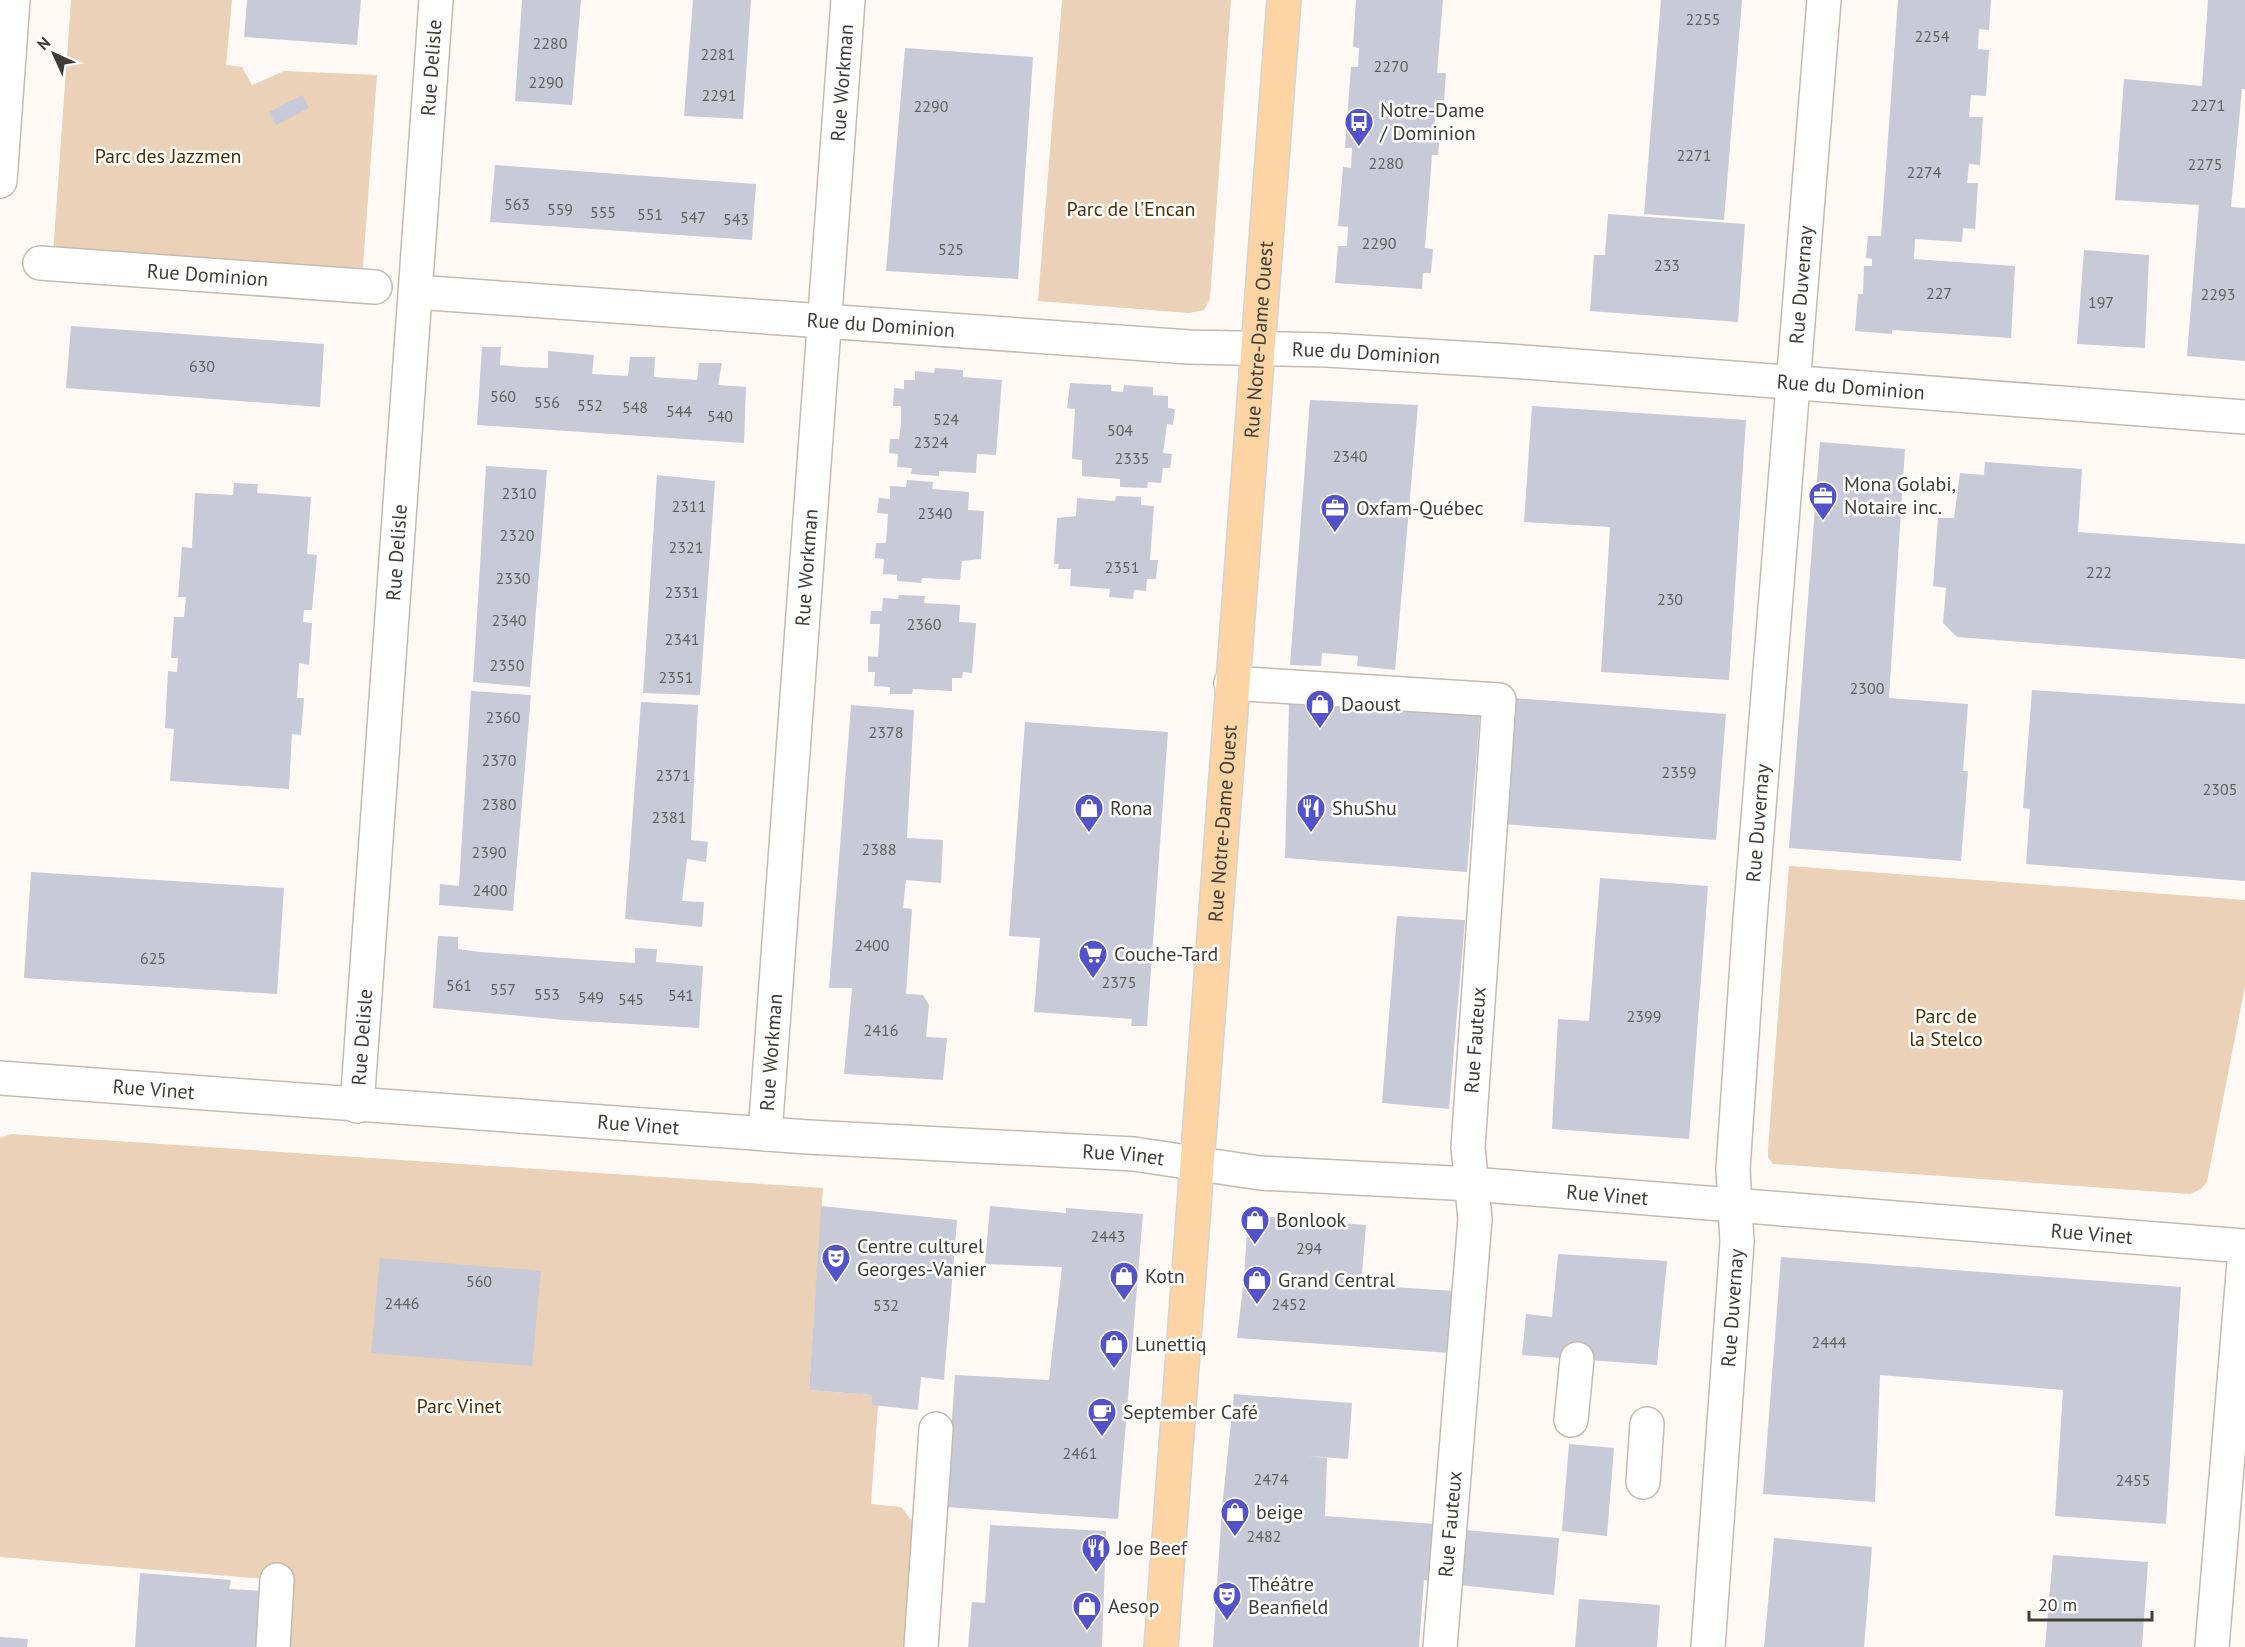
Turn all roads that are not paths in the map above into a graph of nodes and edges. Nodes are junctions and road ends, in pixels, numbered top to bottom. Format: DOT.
graph roads {
  1 [pos="13,0"];
  2 [pos="436,0"];
  3 [pos="848,0"];
  4 [pos="1284,0"];
  5 [pos="1824,0"];
  6 [pos="0,181"];
  7 [pos="40,263"];
  8 [pos="375,287"];
  9 [pos="416,292"];
  10 [pos="826,323"];
  11 [pos="1258,348"];
  12 [pos="1795,382"];
  13 [pos="2245,417"];
  14 [pos="1231,683"];
  15 [pos="0,1078"];
  16 [pos="357,1106"];
  17 [pos="765,1134"];
  18 [pos="1196,1162"];
  19 [pos="1471,1184"];
  20 [pos="1736,1205"];
  21 [pos="2245,1248"];
  22 [pos="1576,1359"];
  23 [pos="1571,1420"];
  24 [pos="1647,1424"];
  25 [pos="936,1429"];
  26 [pos="1643,1482"];
  27 [pos="277,1580"];
  28 [pos="273,1647"];
  29 [pos="921,1647"];
  30 [pos="1161,1647"];
  31 [pos="1440,1647"];
  32 [pos="1708,1647"];
  33 [pos="2212,1647"];
  1 -- 6 [label="street"];
  2 -- 9 [label="street, Rue Delisle"];
  3 -- 10 [label="street, Rue Workman"];
  4 -- 11 [label="main road, Rue Notre-Dame Ouest"];
  5 -- 12 [label="street, Rue Duvernay"];
  7 -- 8 [label="street, Rue Dominion"];
  9 -- 10 [label="street, Rue du Dominion"];
  9 -- 16 [label="street, Rue Delisle"];
  10 -- 11 [label="street, Rue du Dominion"];
  10 -- 17 [label="street, Rue Workman"];
  11 -- 12 [label="street, Rue du Dominion"];
  11 -- 14 [label="main road, Rue Notre-Dame Ouest"];
  12 -- 13 [label="street, Rue du Dominion"];
  12 -- 20 [label="street, Rue Duvernay"];
  14 -- 18 [label="main road, Rue Notre-Dame Ouest"];
  14 -- 19 [label="street, Rue Fauteux"];
  15 -- 16 [label="street, Rue Vinet"];
  16 -- 17 [label="street, Rue Vinet"];
  17 -- 18 [label="street, Rue Vinet"];
  18 -- 19 [label="street, Rue Vinet"];
  18 -- 30 [label="main road, Rue Notre-Dame Ouest"];
  19 -- 20 [label="street, Rue Vinet"];
  19 -- 31 [label="street, Rue Fauteux"];
  20 -- 21 [label="street, Rue Vinet"];
  20 -- 32 [label="street, Rue Duvernay"];
  21 -- 33 [label="street"];
  22 -- 23 [label="street"];
  24 -- 26 [label="street"];
  25 -- 29 [label="street"];
  27 -- 28 [label="street"];
}
